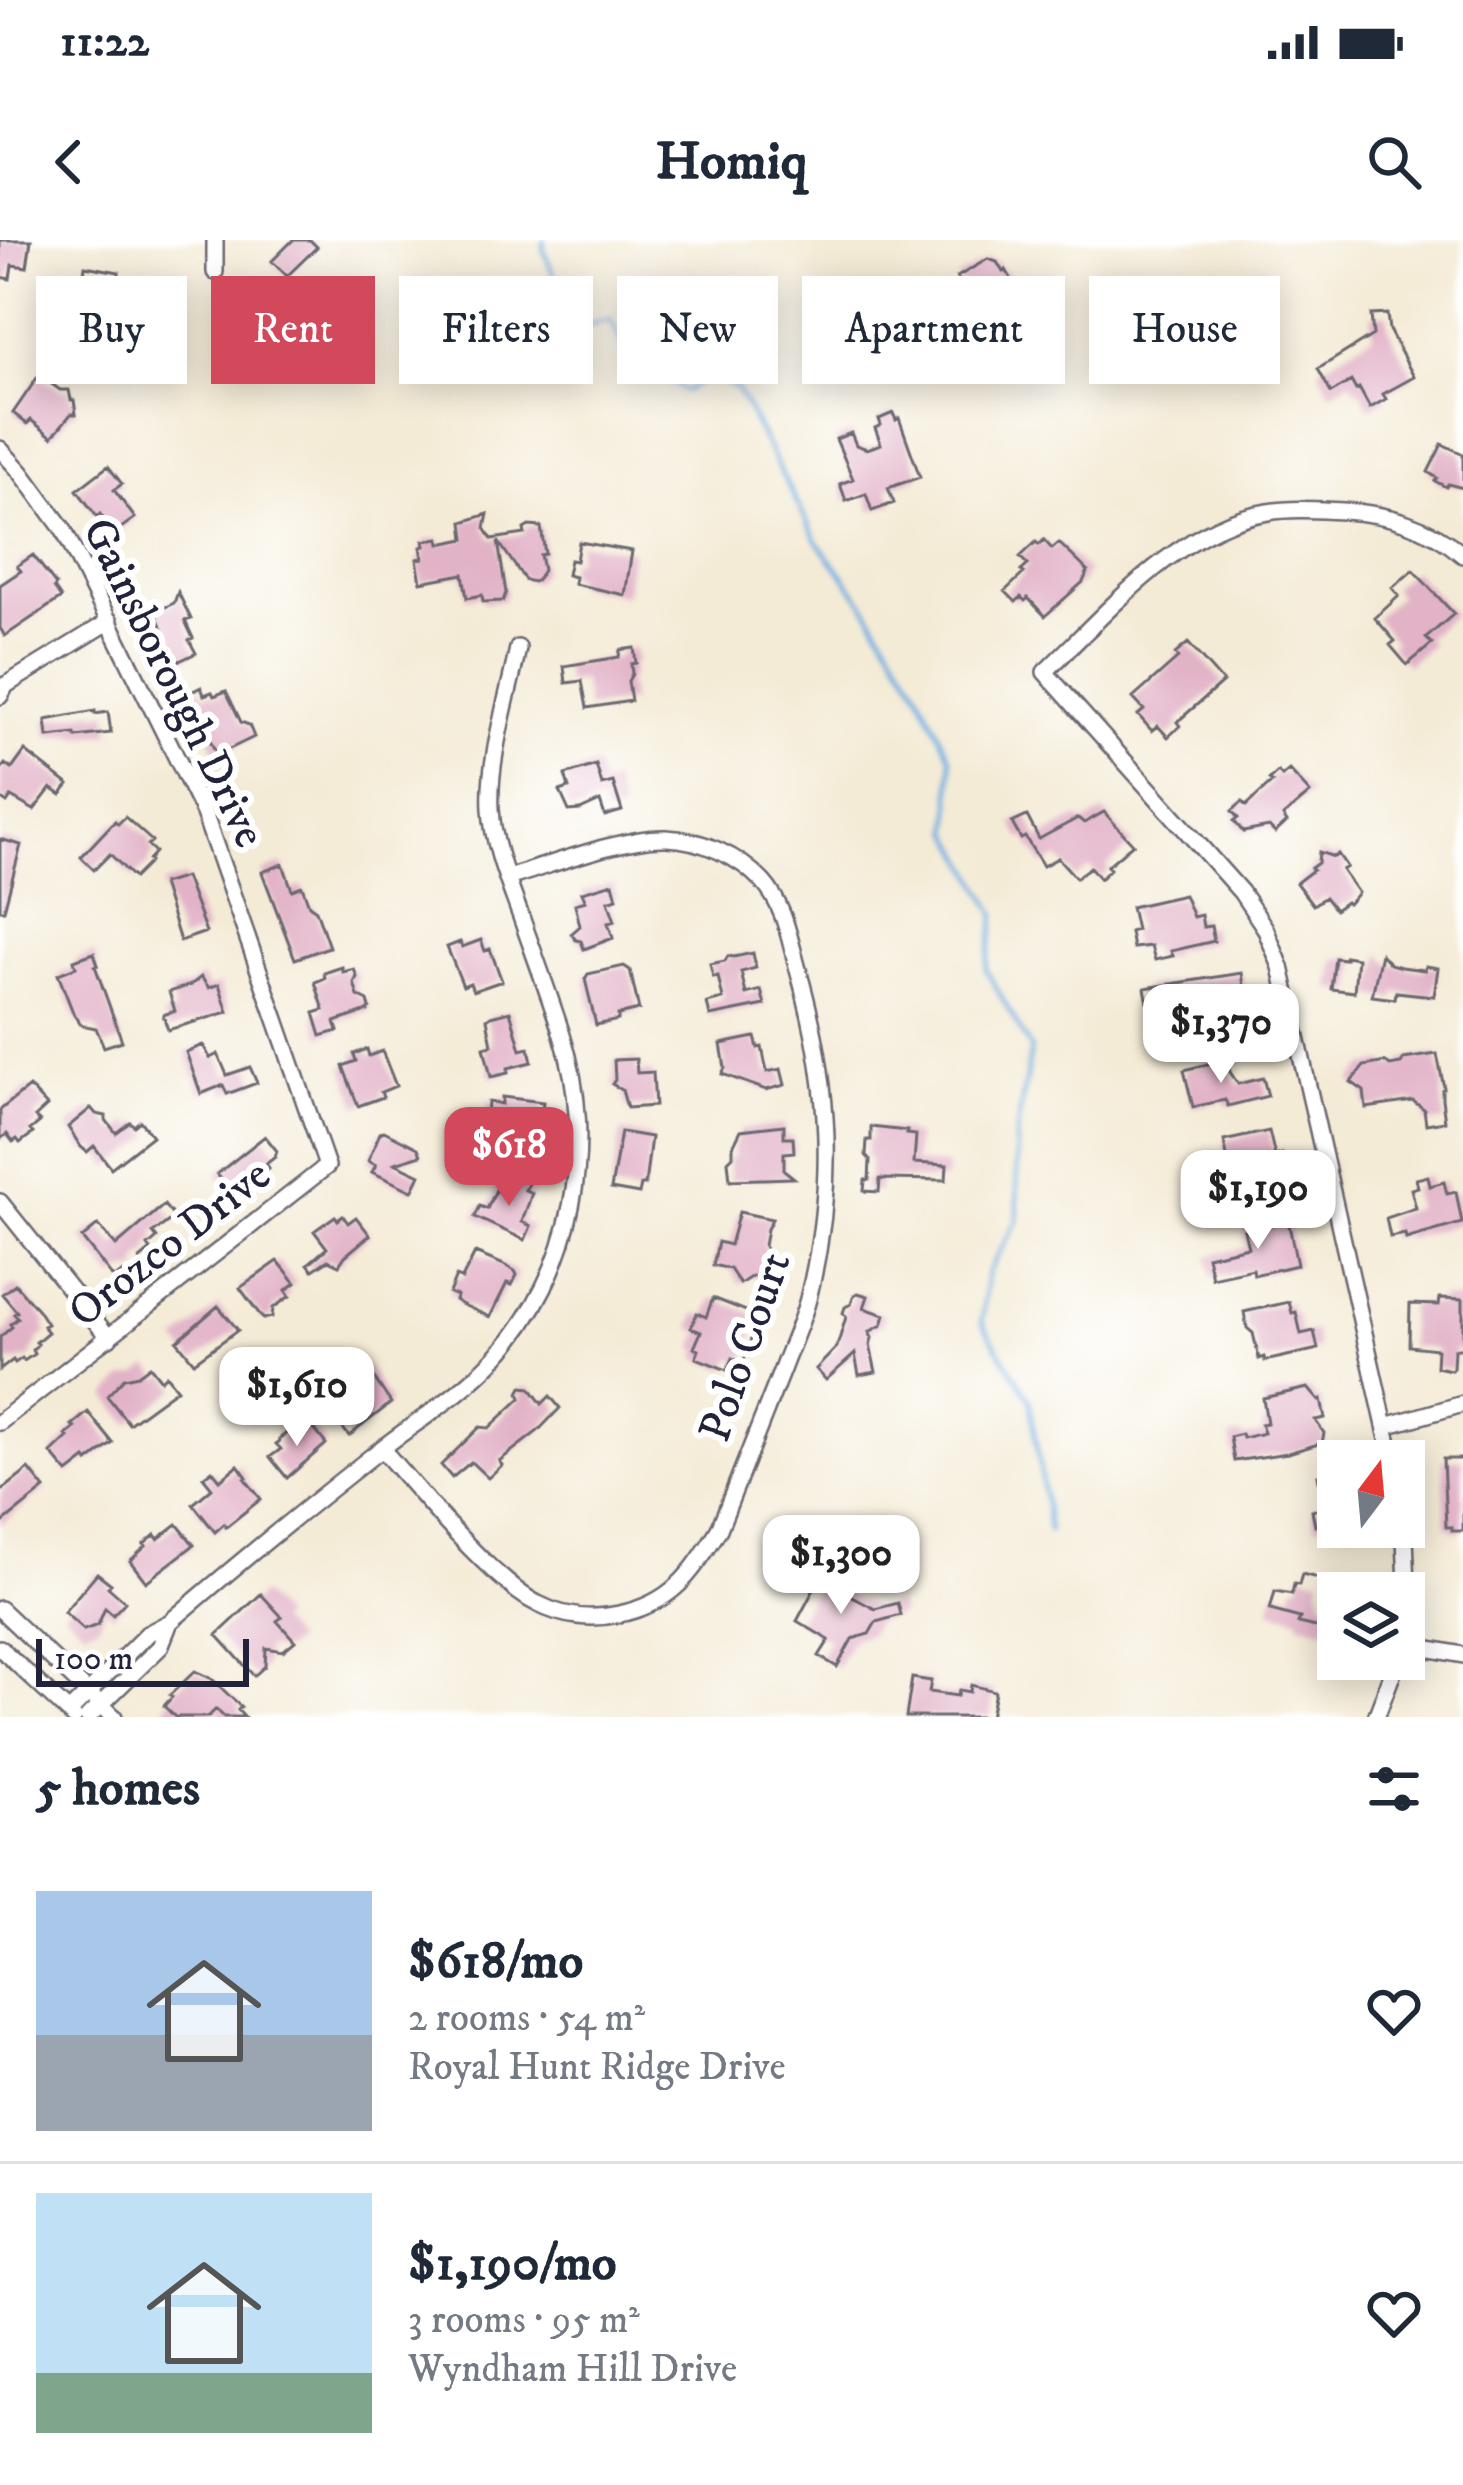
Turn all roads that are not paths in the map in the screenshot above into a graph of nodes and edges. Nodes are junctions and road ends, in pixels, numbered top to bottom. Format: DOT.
graph roads {
  1 [pos="215,240"];
  2 [pos="214,272"];
  3 [pos="0,449"];
  4 [pos="1463,555"];
  5 [pos="110,621"];
  6 [pos="518,648"];
  7 [pos="0,696"];
  8 [pos="507,878"];
  9 [pos="327,1166"];
  10 [pos="0,1202"];
  11 [pos="109,1338"];
  12 [pos="1463,1404"];
  13 [pos="0,1422"];
  14 [pos="1386,1426"];
  15 [pos="1389,1440"];
  16 [pos="382,1449"];
  17 [pos="0,1610"];
  18 [pos="1425,1645"];
  19 [pos="0,1648"];
  20 [pos="1463,1655"];
  21 [pos="1390,1680"];
  22 [pos="98,1708"];
  23 [pos="71,1715"];
  24 [pos="1376,1717"];
  1 -- 2 [label="street"];
  3 -- 5 [label="street, Gainsborough Drive"];
  4 -- 14 [label="street"];
  5 -- 7 [label="street"];
  5 -- 9 [label="street, Gainsborough Drive"];
  6 -- 8 [label="street"];
  8 -- 16 [label="street"];
  8 -- 16 [label="street, Polo Court"];
  9 -- 11 [label="street, Orozco Drive"];
  10 -- 11 [label="street"];
  11 -- 13 [label="street, Orozco Drive"];
  12 -- 14 [label="street"];
  14 -- 15 [label="street"];
  16 -- 22 [label="street"];
  17 -- 22 [label="street"];
  18 -- 20 [label="street"];
  19 -- 23 [label="street"];
  21 -- 24 [label="street"];
  22 -- 23 [label="street"];
}
